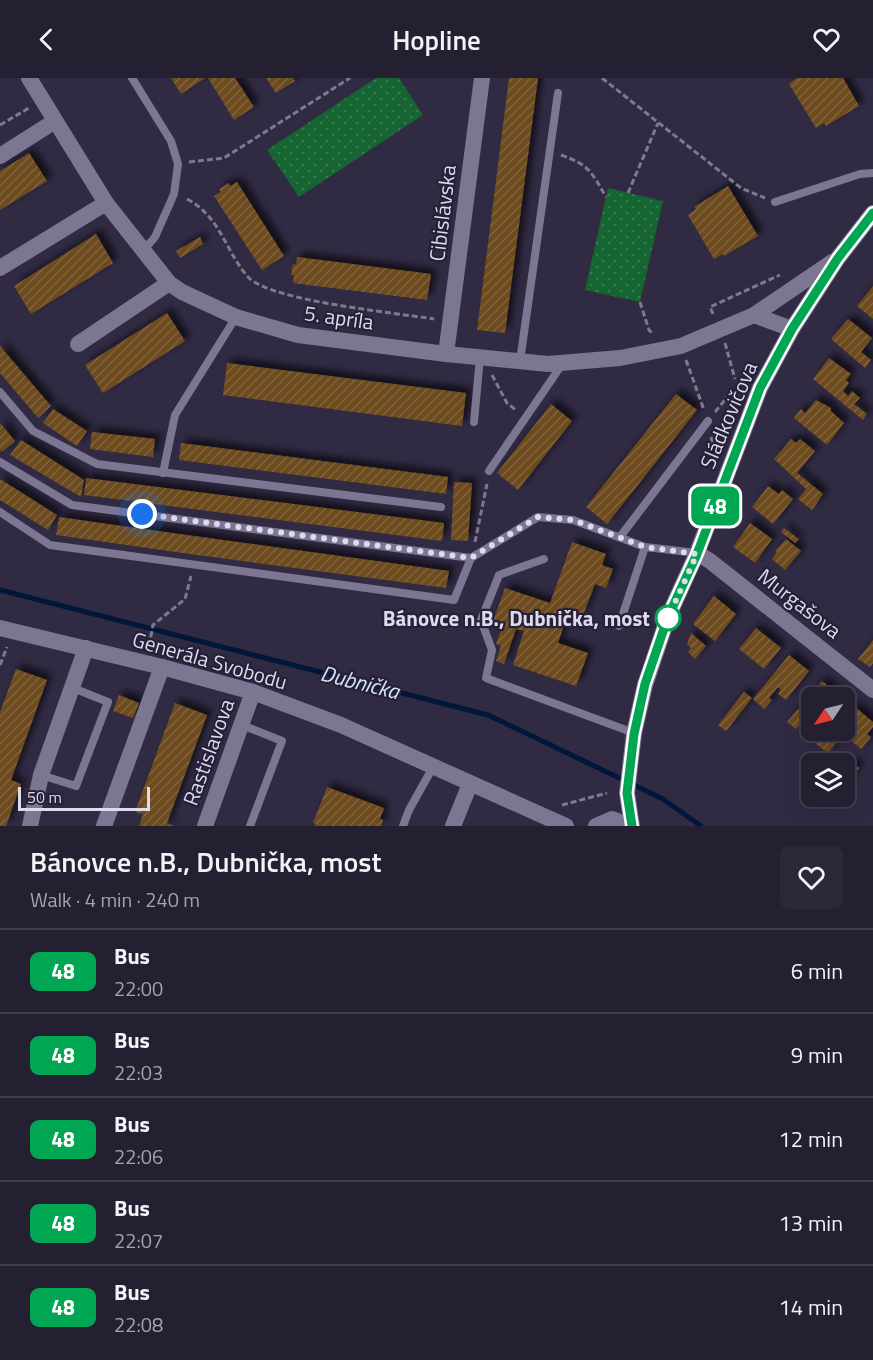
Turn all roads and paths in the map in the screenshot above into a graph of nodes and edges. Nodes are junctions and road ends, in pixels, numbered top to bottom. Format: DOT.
graph roads {
  1 [pos="29,78"];
  2 [pos="132,78"];
  3 [pos="350,78"];
  4 [pos="482,78"];
  5 [pos="602,78"];
  6 [pos="558,93"];
  7 [pos="33,105"];
  8 [pos="56,121"];
  9 [pos="658,122"];
  10 [pos="0,125"];
  11 [pos="550,151"];
  12 [pos="0,156"];
  13 [pos="185,162"];
  14 [pos="873,174"];
  15 [pos="628,193"];
  16 [pos="173,196"];
  17 [pos="606,197"];
  18 [pos="775,202"];
  19 [pos="106,203"];
  20 [pos="873,213"];
  21 [pos="143,251"];
  22 [pos="838,258"];
  23 [pos="0,268"];
  24 [pos="786,272"];
  25 [pos="176,288"];
  26 [pos="640,303"];
  27 [pos="714,315"];
  28 [pos="754,315"];
  29 [pos="236,317"];
  30 [pos="451,321"];
  31 [pos="792,329"];
  32 [pos="724,339"];
  33 [pos="78,344"];
  34 [pos="683,352"];
  35 [pos="446,354"];
  36 [pos="520,361"];
  37 [pos="563,363"];
  38 [pos="485,364"];
  39 [pos="735,379"];
  40 [pos="695,385"];
  41 [pos="733,390"];
  42 [pos="0,392"];
  43 [pos="507,403"];
  44 [pos="708,421"];
  45 [pos="474,422"];
  46 [pos="0,462"];
  47 [pos="489,471"];
  48 [pos="163,473"];
  49 [pos="441,507"];
  50 [pos="0,512"];
  51 [pos="620,537"];
  52 [pos="645,547"];
  53 [pos="697,554"];
  54 [pos="471,558"];
  55 [pos="544,559"];
  56 [pos="195,565"];
  57 [pos="619,626"];
  58 [pos="0,628"];
  59 [pos="150,639"];
  60 [pos="8,644"];
  61 [pos="86,648"];
  62 [pos="0,665"];
  63 [pos="162,667"];
  64 [pos="73,688"];
  65 [pos="873,690"];
  66 [pos="253,692"];
  67 [pos="242,725"];
  68 [pos="634,734"];
  69 [pos="433,767"];
  70 [pos="41,775"];
  71 [pos="470,784"];
  72 [pos="627,793"];
  73 [pos="607,794"];
  74 [pos="562,805"];
  75 [pos="612,819"];
  76 [pos="30,826"];
  77 [pos="104,826"];
  78 [pos="205,826"];
  79 [pos="250,826"];
  80 [pos="403,826"];
  81 [pos="453,826"];
  82 [pos="566,826"];
  83 [pos="596,826"];
  84 [pos="631,826"];
  1 -- 8 [label="street, 5. apríla"];
  2 -- 16 [label="lane"];
  3 -- 13 [label="path"];
  4 -- 30 [label="street, Cibislávska"];
  5 -- 9 [label="path"];
  6 -- 11 [label="lane"];
  7 -- 10 [label="path"];
  8 -- 12 [label="street"];
  8 -- 19 [label="street, 5. apríla"];
  9 -- 15 [label="path"];
  9 -- 18 [label="path"];
  11 -- 17 [label="path"];
  11 -- 36 [label="lane"];
  14 -- 18 [label="lane"];
  16 -- 21 [label="lane"];
  16 -- 30 [label="path"];
  19 -- 21 [label="street, 5. apríla"];
  19 -- 23 [label="street"];
  20 -- 22 [label="street, Sládkovičova"];
  21 -- 25 [label="street, 5. apríla"];
  22 -- 28 [label="street, 5. apríla"];
  22 -- 31 [label="street, Sládkovičova"];
  24 -- 27 [label="path"];
  25 -- 29 [label="street, 5. apríla"];
  25 -- 33 [label="street"];
  26 -- 34 [label="path"];
  28 -- 31 [label="street"];
  28 -- 34 [label="street, 5. apríla"];
  29 -- 35 [label="street, 5. apríla"];
  29 -- 48 [label="lane"];
  30 -- 35 [label="street, Cibislávska"];
  31 -- 53 [label="street, Sládkovičova"];
  32 -- 39 [label="path"];
  34 -- 37 [label="street, 5. apríla"];
  34 -- 40 [label="path"];
  35 -- 38 [label="street, 5. apríla"];
  36 -- 37 [label="street, 5. apríla"];
  36 -- 38 [label="street, 5. apríla"];
  37 -- 47 [label="lane"];
  38 -- 43 [label="path"];
  38 -- 45 [label="lane"];
  41 -- 44 [label="path"];
  42 -- 48 [label="lane"];
  44 -- 51 [label="lane"];
  46 -- 54 [label="lane"];
  47 -- 54 [label="path"];
  48 -- 49 [label="lane"];
  50 -- 56 [label="lane"];
  51 -- 52 [label="lane"];
  51 -- 54 [label="lane"];
  52 -- 53 [label="lane"];
  52 -- 57 [label="lane"];
  53 -- 65 [label="street, Murgašova"];
  53 -- 68 [label="street, Sládkovičova"];
  54 -- 56 [label="lane"];
  55 -- 68 [label="lane"];
  56 -- 59 [label="path"];
  58 -- 61 [label="street, Generála Svobodu"];
  60 -- 62 [label="path"];
  61 -- 63 [label="street, Generála Svobodu"];
  61 -- 64 [label="street"];
  63 -- 66 [label="street, Generála Svobodu"];
  63 -- 77 [label="street"];
  64 -- 70 [label="street"];
  64 -- 70 [label="lane"];
  66 -- 67 [label="street, Rastislavova"];
  66 -- 69 [label="street, Generála Svobodu"];
  67 -- 78 [label="street, Rastislavova"];
  67 -- 79 [label="lane"];
  68 -- 72 [label="street, Sládkovičova"];
  69 -- 71 [label="street, Generála Svobodu"];
  69 -- 80 [label="lane"];
  70 -- 76 [label="street"];
  71 -- 81 [label="street"];
  71 -- 82 [label="street, Generála Svobodu"];
  72 -- 75 [label="street, Sládkovičova"];
  72 -- 84 [label="street, Sládkovičova"];
  73 -- 74 [label="path"];
  75 -- 83 [label="street"];
  75 -- 84 [label="street"];
}
